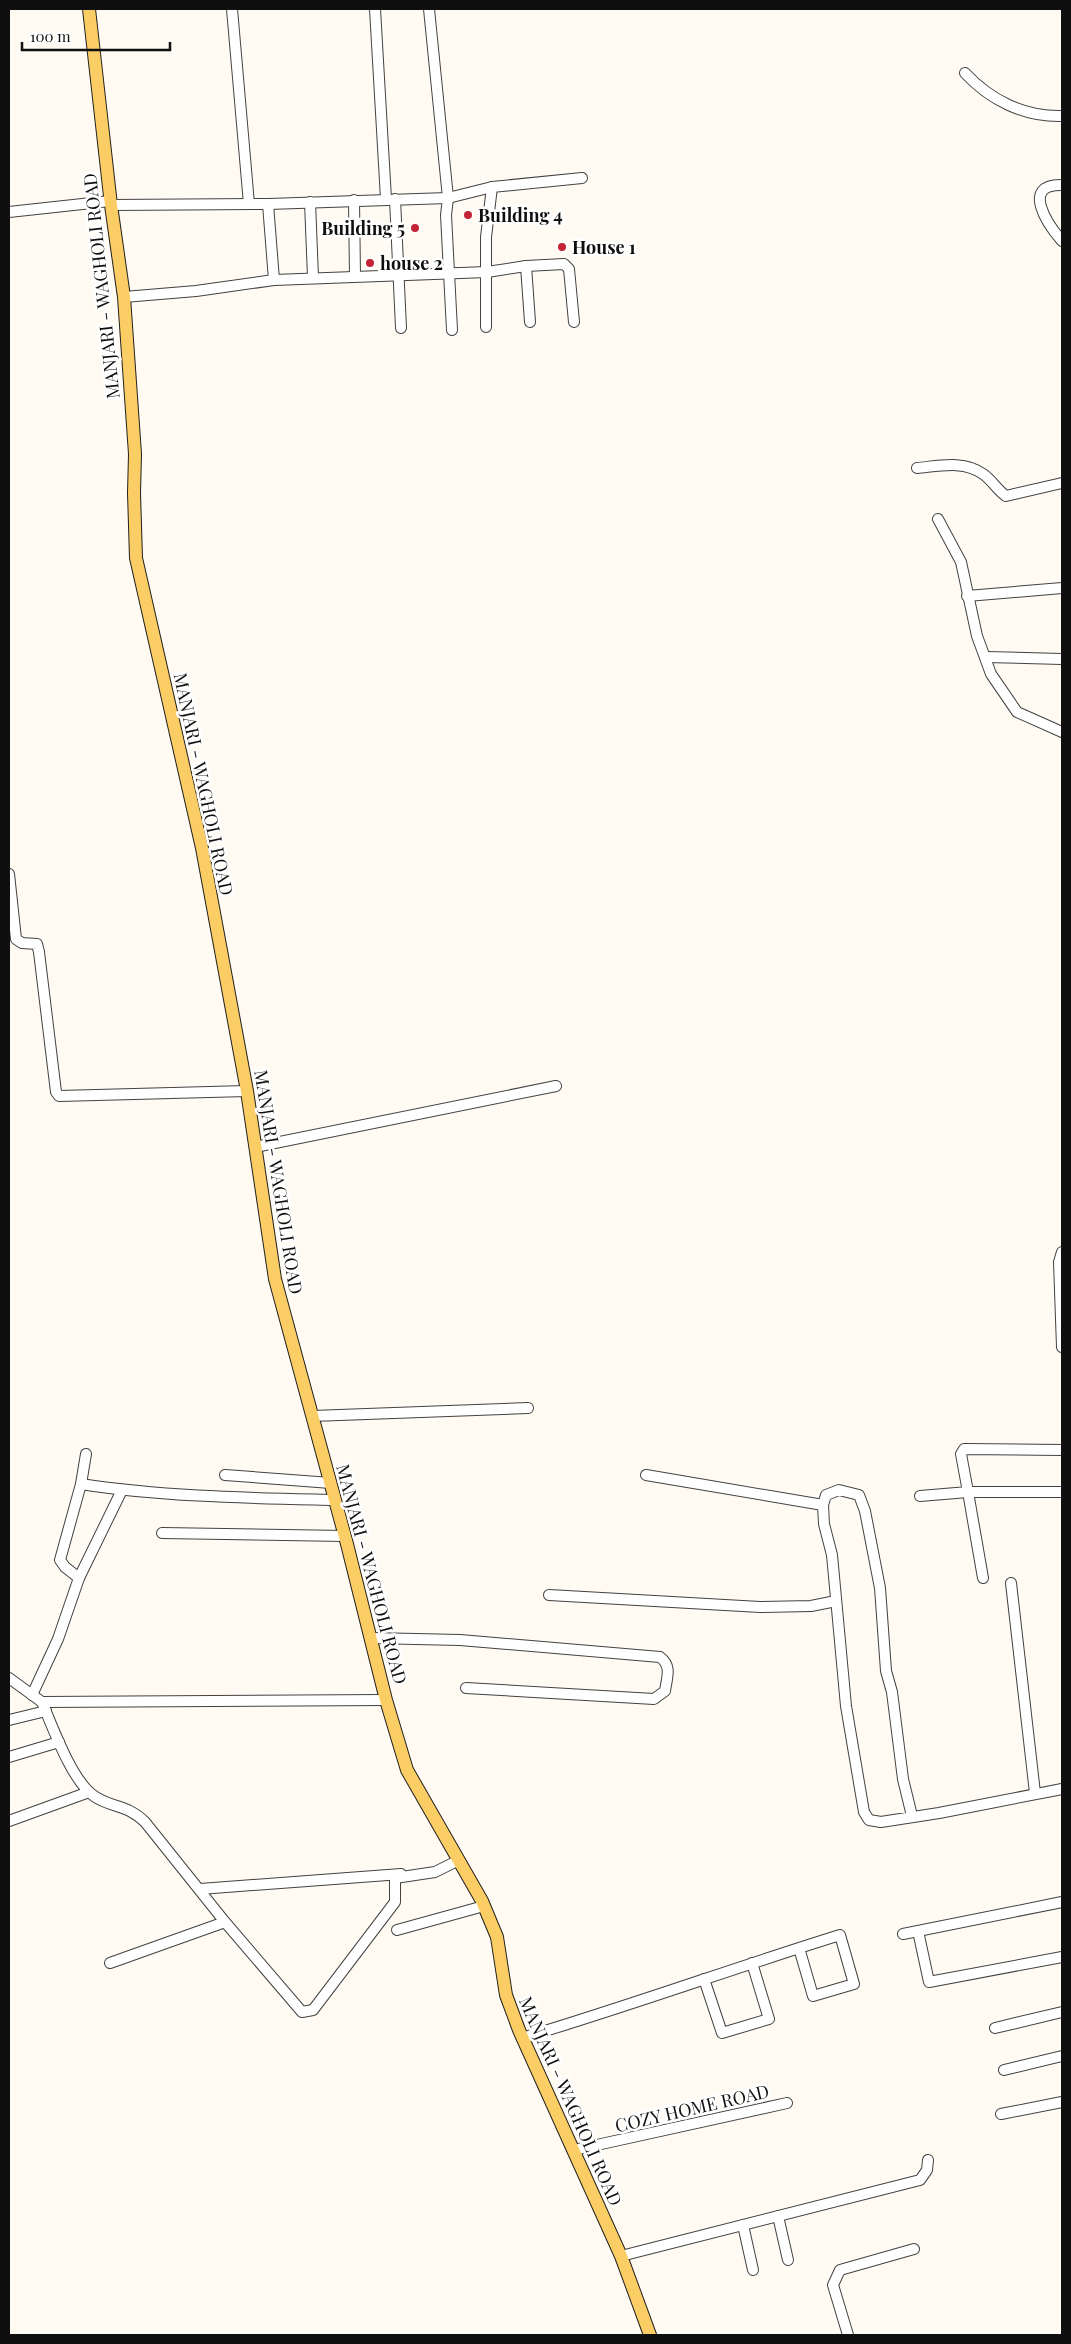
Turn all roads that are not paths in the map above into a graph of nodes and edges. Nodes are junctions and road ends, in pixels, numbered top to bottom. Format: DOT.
graph roads {
  1 [pos="89,9"];
  2 [pos="232,9"];
  3 [pos="375,9"];
  4 [pos="429,9"];
  5 [pos="965,73"];
  6 [pos="1062,116"];
  7 [pos="582,178"];
  8 [pos="1062,185"];
  9 [pos="492,187"];
  10 [pos="448,198"];
  11 [pos="390,199"];
  12 [pos="354,200"];
  13 [pos="310,202"];
  14 [pos="110,203"];
  15 [pos="249,204"];
  16 [pos="268,204"];
  17 [pos="9,212"];
  18 [pos="1062,241"];
  19 [pos="526,266"];
  20 [pos="486,272"];
  21 [pos="399,274"];
  22 [pos="450,274"];
  23 [pos="355,276"];
  24 [pos="313,277"];
  25 [pos="274,280"];
  26 [pos="124,297"];
  27 [pos="530,322"];
  28 [pos="574,322"];
  29 [pos="486,327"];
  30 [pos="401,328"];
  31 [pos="452,330"];
  32 [pos="917,468"];
  33 [pos="1062,483"];
  34 [pos="938,518"];
  35 [pos="1062,588"];
  36 [pos="967,596"];
  37 [pos="985,656"];
  38 [pos="1062,659"];
  39 [pos="1060,729"];
  40 [pos="9,874"];
  41 [pos="556,1086"];
  42 [pos="247,1090"];
  43 [pos="255,1147"];
  44 [pos="1062,1252"];
  45 [pos="1062,1347"];
  46 [pos="528,1408"];
  47 [pos="312,1416"];
  48 [pos="1062,1450"];
  49 [pos="86,1454"];
  50 [pos="225,1475"];
  51 [pos="646,1475"];
  52 [pos="331,1483"];
  53 [pos="82,1484"];
  54 [pos="122,1490"];
  55 [pos="968,1492"];
  56 [pos="1062,1492"];
  57 [pos="920,1496"];
  58 [pos="335,1500"];
  59 [pos="823,1505"];
  60 [pos="162,1533"];
  61 [pos="345,1536"];
  62 [pos="79,1578"];
  63 [pos="982,1578"];
  64 [pos="1011,1583"];
  65 [pos="549,1595"];
  66 [pos="836,1601"];
  67 [pos="371,1638"];
  68 [pos="9,1678"];
  69 [pos="466,1688"];
  70 [pos="32,1695"];
  71 [pos="386,1700"];
  72 [pos="44,1707"];
  73 [pos="9,1720"];
  74 [pos="59,1742"];
  75 [pos="9,1757"];
  76 [pos="1062,1789"];
  77 [pos="89,1792"];
  78 [pos="1035,1794"];
  79 [pos="912,1816"];
  80 [pos="9,1821"];
  81 [pos="459,1860"];
  82 [pos="435,1872"];
  83 [pos="200,1889"];
  84 [pos="1062,1902"];
  85 [pos="484,1906"];
  86 [pos="225,1922"];
  87 [pos="397,1930"];
  88 [pos="918,1931"];
  89 [pos="903,1934"];
  90 [pos="799,1948"];
  91 [pos="1062,1957"];
  92 [pos="110,1963"];
  93 [pos="752,1963"];
  94 [pos="704,1979"];
  95 [pos="1062,2012"];
  96 [pos="995,2028"];
  97 [pos="522,2038"];
  98 [pos="1062,2056"];
  99 [pos="1004,2070"];
  100 [pos="1062,2102"];
  101 [pos="788,2103"];
  102 [pos="1002,2114"];
  103 [pos="574,2150"];
  104 [pos="928,2160"];
  105 [pos="778,2216"];
  106 [pos="743,2225"];
  107 [pos="914,2249"];
  108 [pos="621,2256"];
  109 [pos="788,2260"];
  110 [pos="754,2270"];
  111 [pos="650,2335"];
  112 [pos="848,2335"];
  1 -- 14 [label="main road, MANJARI - WAGHOLI ROAD"];
  2 -- 15 [label="street"];
  3 -- 11 [label="street"];
  4 -- 10 [label="street"];
  5 -- 6 [label="street"];
  7 -- 9 [label="street"];
  8 -- 18 [label="street"];
  9 -- 10 [label="street"];
  9 -- 20 [label="street"];
  10 -- 11 [label="street"];
  10 -- 22 [label="street"];
  11 -- 12 [label="street"];
  11 -- 21 [label="street"];
  12 -- 13 [label="street"];
  12 -- 23 [label="street"];
  13 -- 16 [label="street"];
  13 -- 24 [label="street"];
  14 -- 15 [label="street"];
  14 -- 17 [label="street"];
  14 -- 26 [label="main road, MANJARI - WAGHOLI ROAD"];
  15 -- 16 [label="street"];
  16 -- 25 [label="street"];
  19 -- 20 [label="street"];
  19 -- 27 [label="street"];
  19 -- 28 [label="street"];
  20 -- 22 [label="street"];
  20 -- 29 [label="street"];
  21 -- 22 [label="street"];
  21 -- 23 [label="street"];
  21 -- 30 [label="street"];
  22 -- 31 [label="street"];
  23 -- 24 [label="street"];
  24 -- 25 [label="street"];
  25 -- 26 [label="street"];
  26 -- 42 [label="main road, MANJARI - WAGHOLI ROAD"];
  32 -- 33 [label="street"];
  34 -- 36 [label="street"];
  35 -- 36 [label="street"];
  36 -- 37 [label="street"];
  37 -- 38 [label="street"];
  37 -- 39 [label="street"];
  40 -- 42 [label="street"];
  41 -- 43 [label="street"];
  42 -- 43 [label="main road, MANJARI - WAGHOLI ROAD"];
  43 -- 47 [label="main road, MANJARI - WAGHOLI ROAD"];
  44 -- 45 [label="street"];
  46 -- 47 [label="street"];
  47 -- 52 [label="main road, MANJARI - WAGHOLI ROAD"];
  48 -- 55 [label="street"];
  49 -- 53 [label="street"];
  50 -- 52 [label="street"];
  51 -- 59 [label="street"];
  52 -- 58 [label="main road, MANJARI - WAGHOLI ROAD"];
  53 -- 54 [label="street"];
  53 -- 62 [label="street"];
  54 -- 58 [label="street"];
  54 -- 62 [label="street"];
  55 -- 56 [label="street"];
  55 -- 57 [label="street"];
  55 -- 63 [label="street"];
  58 -- 61 [label="main road, MANJARI - WAGHOLI ROAD"];
  59 -- 66 [label="street"];
  59 -- 79 [label="street"];
  60 -- 61 [label="street"];
  61 -- 67 [label="main road, MANJARI - WAGHOLI ROAD"];
  62 -- 70 [label="street"];
  64 -- 78 [label="street"];
  65 -- 66 [label="street"];
  66 -- 79 [label="street"];
  67 -- 69 [label="street"];
  67 -- 71 [label="main road, MANJARI - WAGHOLI ROAD"];
  68 -- 70 [label="street"];
  70 -- 72 [label="street"];
  71 -- 72 [label="street"];
  71 -- 81 [label="main road, MANJARI - WAGHOLI ROAD"];
  72 -- 73 [label="street"];
  72 -- 74 [label="street"];
  74 -- 75 [label="street"];
  74 -- 77 [label="street"];
  76 -- 78 [label="street"];
  77 -- 80 [label="street"];
  77 -- 83 [label="street"];
  78 -- 79 [label="street"];
  81 -- 82 [label="street"];
  81 -- 85 [label="main road, MANJARI - WAGHOLI ROAD"];
  82 -- 83 [label="street"];
  82 -- 86 [label="street"];
  83 -- 86 [label="street"];
  84 -- 88 [label="street"];
  85 -- 87 [label="street"];
  85 -- 97 [label="main road, MANJARI - WAGHOLI ROAD"];
  86 -- 92 [label="street"];
  88 -- 89 [label="street"];
  88 -- 91 [label="street"];
  90 -- 90 [label="street"];
  90 -- 93 [label="street"];
  93 -- 94 [label="street"];
  93 -- 94 [label="street"];
  94 -- 97 [label="street"];
  95 -- 96 [label="street"];
  97 -- 103 [label="main road, MANJARI - WAGHOLI ROAD"];
  98 -- 99 [label="street"];
  100 -- 102 [label="street"];
  101 -- 103 [label="street, COZY HOME ROAD"];
  103 -- 108 [label="main road, MANJARI - WAGHOLI ROAD"];
  104 -- 105 [label="street"];
  105 -- 106 [label="street"];
  105 -- 109 [label="street"];
  106 -- 108 [label="street"];
  106 -- 110 [label="street"];
  107 -- 112 [label="street"];
  108 -- 111 [label="main road, MANJARI - WAGHOLI ROAD"];
}
